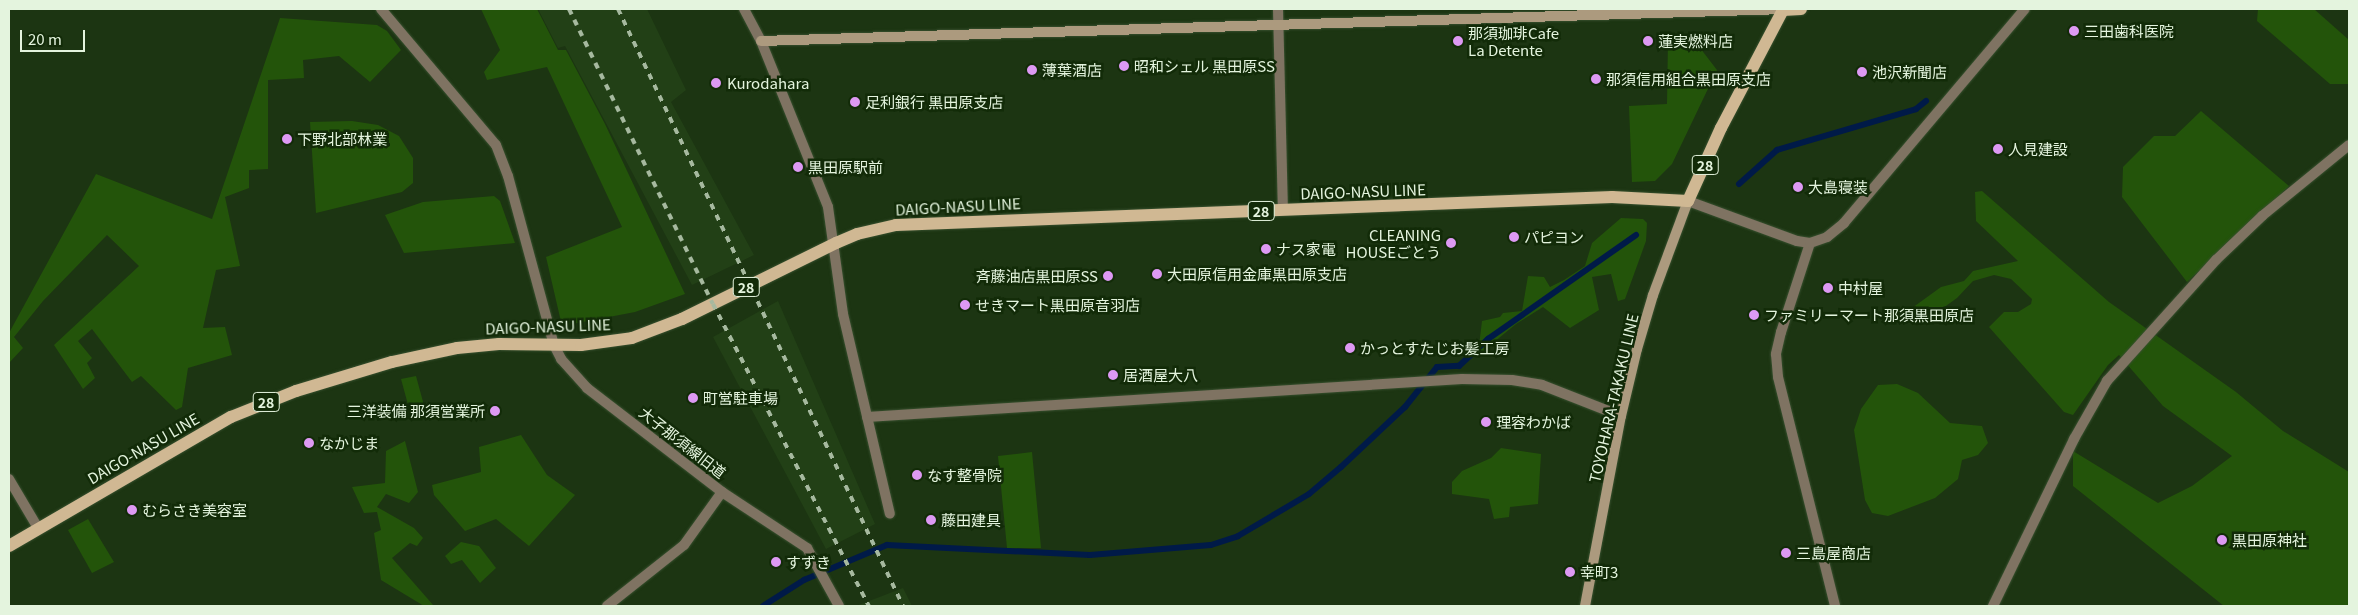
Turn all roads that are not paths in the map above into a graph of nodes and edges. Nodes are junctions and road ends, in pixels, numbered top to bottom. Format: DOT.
graph roads {
  1 [pos="381,9"];
  2 [pos="744,9"];
  3 [pos="1278,9"];
  4 [pos="1801,9"];
  5 [pos="2025,9"];
  6 [pos="1784,10"];
  7 [pos="1562,12"];
  8 [pos="1278,24"];
  9 [pos="761,41"];
  10 [pos="2349,145"];
  11 [pos="1688,201"];
  12 [pos="1283,210"];
  13 [pos="836,243"];
  14 [pos="1810,243"];
  15 [pos="554,346"];
  16 [pos="1621,416"];
  17 [pos="867,417"];
  18 [pos="9,479"];
  19 [pos="722,492"];
  20 [pos="890,514"];
  21 [pos="38,528"];
  22 [pos="9,546"];
  23 [pos="607,606"];
  24 [pos="839,606"];
  25 [pos="1585,606"];
  26 [pos="1836,606"];
  27 [pos="1993,606"];
  1 -- 15 [label="street, 大子那須線旧道"];
  2 -- 9 [label="street"];
  3 -- 8 [label="street"];
  4 -- 6 [label="main road"];
  5 -- 14 [label="street"];
  6 -- 7 [label="main road"];
  6 -- 11 [label="main road, 28"];
  7 -- 8 [label="main road"];
  8 -- 9 [label="main road"];
  8 -- 12 [label="street"];
  9 -- 13 [label="street"];
  10 -- 27 [label="street"];
  11 -- 12 [label="main road, DAIGO-NASU LINE / 28"];
  11 -- 14 [label="street"];
  11 -- 16 [label="main road, TOYOHARA-TAKAKU LINE"];
  12 -- 13 [label="main road, DAIGO-NASU LINE / 28"];
  13 -- 15 [label="main road, DAIGO-NASU LINE / 28"];
  13 -- 17 [label="street"];
  14 -- 26 [label="street"];
  15 -- 19 [label="street, 大子那須線旧道"];
  15 -- 21 [label="main road, DAIGO-NASU LINE / 28"];
  16 -- 17 [label="street"];
  16 -- 25 [label="main road, TOYOHARA-TAKAKU LINE"];
  17 -- 20 [label="street"];
  18 -- 21 [label="street"];
  19 -- 23 [label="street"];
  19 -- 24 [label="street, 大子那須線旧道"];
  21 -- 22 [label="main road, DAIGO-NASU LINE / 28"];
}
